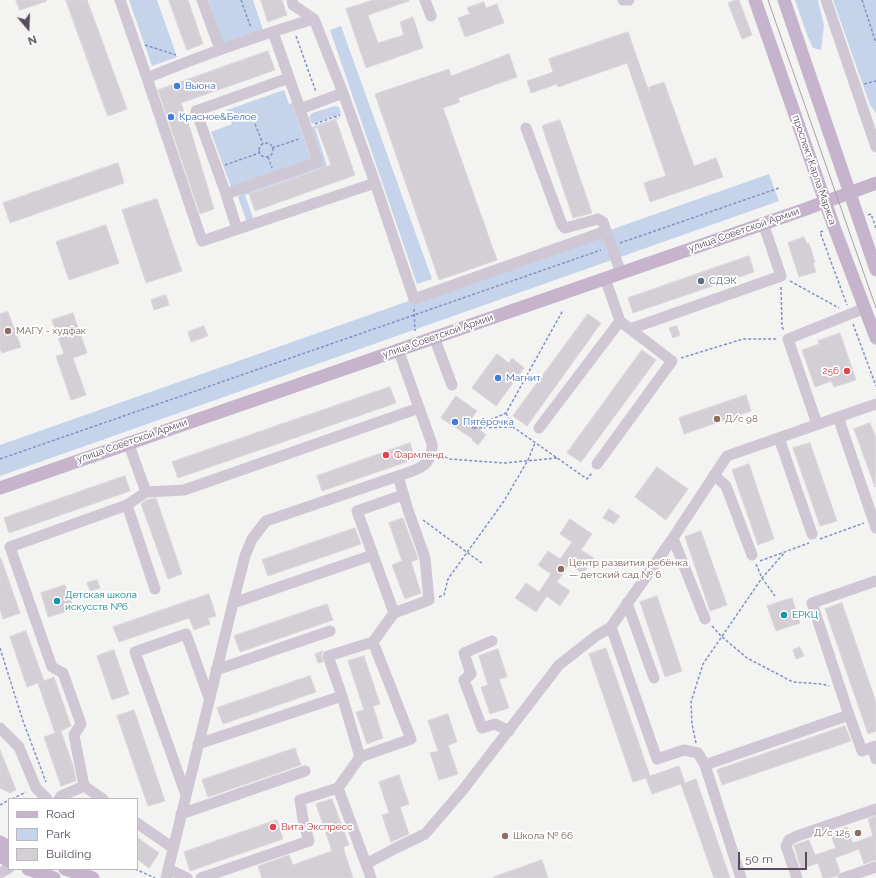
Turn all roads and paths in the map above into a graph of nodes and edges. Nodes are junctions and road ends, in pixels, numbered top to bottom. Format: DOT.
graph roads {
  1 [pos="120,0"];
  2 [pos="202,0"];
  3 [pos="241,0"];
  4 [pos="292,0"];
  5 [pos="425,0"];
  6 [pos="623,0"];
  7 [pos="629,0"];
  8 [pos="755,0"];
  9 [pos="784,0"];
  10 [pos="826,0"];
  11 [pos="862,0"];
  12 [pos="431,16"];
  13 [pos="314,19"];
  14 [pos="292,26"];
  15 [pos="273,32"];
  16 [pos="254,38"];
  17 [pos="134,41"];
  18 [pos="876,43"];
  19 [pos="220,49"];
  20 [pos="191,59"];
  21 [pos="148,78"];
  22 [pos="289,78"];
  23 [pos="343,94"];
  24 [pos="320,102"];
  25 [pos="300,109"];
  26 [pos="350,112"];
  27 [pos="255,124"];
  28 [pos="526,128"];
  29 [pos="305,132"];
  30 [pos="262,144"];
  31 [pos="876,147"];
  32 [pos="272,148"];
  33 [pos="259,153"];
  34 [pos="268,157"];
  35 [pos="223,165"];
  36 [pos="274,172"];
  37 [pos="375,182"];
  38 [pos="876,183"];
  39 [pos="779,188"];
  40 [pos="850,192"];
  41 [pos="226,194"];
  42 [pos="825,201"];
  43 [pos="868,215"];
  44 [pos="763,223"];
  45 [pos="876,228"];
  46 [pos="237,229"];
  47 [pos="606,231"];
  48 [pos="612,246"];
  49 [pos="876,270"];
  50 [pos="621,273"];
  51 [pos="781,276"];
  52 [pos="605,278"];
  53 [pos="414,299"];
  54 [pos="865,308"];
  55 [pos="563,310"];
  56 [pos="850,314"];
  57 [pos="415,315"];
  58 [pos="620,321"];
  59 [pos="630,329"];
  60 [pos="416,332"];
  61 [pos="434,337"];
  62 [pos="876,338"];
  63 [pos="788,339"];
  64 [pos="398,349"];
  65 [pos="672,361"];
  66 [pos="452,385"];
  67 [pos="876,404"];
  68 [pos="419,408"];
  69 [pos="506,413"];
  70 [pos="838,417"];
  71 [pos="817,424"];
  72 [pos="513,427"];
  73 [pos="539,428"];
  74 [pos="779,438"];
  75 [pos="128,442"];
  76 [pos="535,443"];
  77 [pos="433,453"];
  78 [pos="557,458"];
  79 [pos="0,459"];
  80 [pos="528,460"];
  81 [pos="597,464"];
  82 [pos="714,475"];
  83 [pos="398,476"];
  84 [pos="587,479"];
  85 [pos="0,488"];
  86 [pos="146,492"];
  87 [pos="403,495"];
  88 [pos="127,506"];
  89 [pos="408,510"];
  90 [pos="876,528"];
  91 [pos="812,534"];
  92 [pos="673,538"];
  93 [pos="467,552"];
  94 [pos="785,552"];
  95 [pos="373,555"];
  96 [pos="752,555"];
  97 [pos="483,564"];
  98 [pos="762,578"];
  99 [pos="875,585"];
  100 [pos="155,589"];
  101 [pos="776,596"];
  102 [pos="429,600"];
  103 [pos="232,602"];
  104 [pos="627,603"];
  105 [pos="394,613"];
  106 [pos="705,619"];
  107 [pos="611,627"];
  108 [pos="330,631"];
  109 [pos="721,636"];
  110 [pos="492,641"];
  111 [pos="373,642"];
  112 [pos="0,648"];
  113 [pos="216,670"];
  114 [pos="654,678"];
  115 [pos="841,689"];
  116 [pos="342,696"];
  117 [pos="209,698"];
  118 [pos="850,715"];
  119 [pos="0,728"];
  120 [pos="509,731"];
  121 [pos="198,744"];
  122 [pos="874,746"];
  123 [pos="698,753"];
  124 [pos="360,757"];
  125 [pos="876,759"];
  126 [pos="705,764"];
  127 [pos="305,771"];
  128 [pos="84,786"];
  129 [pos="47,787"];
  130 [pos="338,788"];
  131 [pos="23,793"];
  132 [pos="186,795"];
  133 [pos="14,798"];
  134 [pos="46,798"];
  135 [pos="60,798"];
  136 [pos="102,798"];
  137 [pos="876,809"];
  138 [pos="181,814"];
  139 [pos="138,823"];
  140 [pos="173,848"];
  141 [pos="366,864"];
  142 [pos="876,867"];
  143 [pos="31,870"];
  144 [pos="68,870"];
  145 [pos="137,870"];
  146 [pos="167,874"];
  147 [pos="54,878"];
  148 [pos="93,878"];
  149 [pos="155,878"];
  150 [pos="186,878"];
  151 [pos="201,878"];
  152 [pos="371,878"];
  153 [pos="741,878"];
  154 [pos="797,878"];
  155 [pos="843,878"];
  1 -- 17 [label="street"];
  2 -- 19 [label="street"];
  3 -- 16 [label="path"];
  4 -- 13 [label="street"];
  5 -- 12 [label="street"];
  6 -- 7 [label="street"];
  8 -- 42 [label="main road, проспект Карла Маркса"];
  9 -- 40 [label="main road"];
  10 -- 31 [label="street"];
  11 -- 18 [label="path"];
  13 -- 14 [label="street"];
  13 -- 23 [label="street"];
  14 -- 15 [label="street"];
  14 -- 24 [label="path"];
  15 -- 16 [label="street"];
  15 -- 22 [label="street"];
  16 -- 19 [label="street"];
  17 -- 20 [label="path"];
  17 -- 21 [label="street"];
  19 -- 20 [label="street"];
  20 -- 21 [label="street"];
  21 -- 46 [label="street"];
  22 -- 25 [label="street"];
  22 -- 41 [label="street"];
  23 -- 24 [label="street"];
  23 -- 26 [label="street"];
  24 -- 25 [label="street"];
  25 -- 29 [label="street"];
  26 -- 29 [label="path"];
  26 -- 37 [label="street"];
  27 -- 30 [label="path"];
  28 -- 47 [label="street"];
  29 -- 32 [label="path"];
  29 -- 41 [label="street"];
  30 -- 32 [label="path"];
  30 -- 33 [label="path"];
  32 -- 34 [label="path"];
  33 -- 34 [label="path"];
  33 -- 35 [label="path"];
  34 -- 36 [label="path"];
  37 -- 46 [label="street"];
  37 -- 53 [label="street"];
  38 -- 40 [label="main road, улица Советской Армии"];
  39 -- 48 [label="path"];
  40 -- 42 [label="main road, улица Советской Армии"];
  40 -- 49 [label="main road"];
  41 -- 46 [label="street"];
  42 -- 44 [label="main road, улица Советской Армии"];
  42 -- 54 [label="main road, проспект Карла Маркса"];
  43 -- 45 [label="path"];
  44 -- 50 [label="main road, улица Советской Армии"];
  44 -- 51 [label="street"];
  47 -- 48 [label="street"];
  47 -- 53 [label="street"];
  48 -- 50 [label="street"];
  48 -- 57 [label="path"];
  50 -- 52 [label="main road, улица Советской Армии"];
  51 -- 56 [label="path"];
  51 -- 59 [label="street"];
  51 -- 63 [label="path"];
  52 -- 58 [label="street"];
  52 -- 61 [label="main road, улица Советской Армии"];
  53 -- 57 [label="path"];
  54 -- 56 [label="street"];
  54 -- 62 [label="main road, проспект Карла Маркса"];
  55 -- 69 [label="path"];
  56 -- 63 [label="street"];
  57 -- 60 [label="path"];
  57 -- 79 [label="path"];
  58 -- 59 [label="street"];
  58 -- 73 [label="street"];
  59 -- 65 [label="street"];
  61 -- 64 [label="main road, улица Советской Армии"];
  61 -- 66 [label="street"];
  63 -- 65 [label="path"];
  63 -- 71 [label="street"];
  64 -- 68 [label="street"];
  64 -- 75 [label="main road, улица Советской Армии"];
  65 -- 81 [label="street"];
  67 -- 70 [label="street"];
  68 -- 77 [label="street"];
  68 -- 86 [label="street"];
  69 -- 72 [label="path"];
  69 -- 72 [label="path"];
  70 -- 71 [label="street"];
  70 -- 90 [label="street"];
  71 -- 74 [label="street"];
  72 -- 76 [label="path"];
  74 -- 82 [label="street"];
  74 -- 91 [label="street"];
  75 -- 85 [label="main road, улица Советской Армии"];
  75 -- 86 [label="street"];
  76 -- 78 [label="path"];
  76 -- 80 [label="path"];
  77 -- 80 [label="path"];
  77 -- 83 [label="street"];
  78 -- 80 [label="path"];
  78 -- 84 [label="path"];
  80 -- 93 [label="path"];
  82 -- 92 [label="street"];
  82 -- 96 [label="street"];
  83 -- 87 [label="street"];
  83 -- 103 [label="street"];
  86 -- 88 [label="street"];
  87 -- 89 [label="street"];
  87 -- 95 [label="street"];
  88 -- 100 [label="street"];
  88 -- 128 [label="street"];
  89 -- 93 [label="path"];
  89 -- 102 [label="street"];
  92 -- 104 [label="street"];
  92 -- 106 [label="street"];
  93 -- 97 [label="path"];
  93 -- 102 [label="path"];
  94 -- 98 [label="path"];
  95 -- 103 [label="street"];
  95 -- 105 [label="street"];
  96 -- 98 [label="path"];
  98 -- 101 [label="path"];
  98 -- 109 [label="path"];
  99 -- 115 [label="street"];
  102 -- 105 [label="street"];
  103 -- 113 [label="street"];
  104 -- 107 [label="street"];
  104 -- 114 [label="street"];
  105 -- 111 [label="street"];
  106 -- 109 [label="path"];
  107 -- 120 [label="street"];
  107 -- 123 [label="street"];
  108 -- 113 [label="street"];
  109 -- 115 [label="path"];
  109 -- 123 [label="path"];
  110 -- 120 [label="street"];
  111 -- 116 [label="street"];
  111 -- 124 [label="street"];
  112 -- 129 [label="path"];
  113 -- 117 [label="street"];
  115 -- 118 [label="street"];
  116 -- 121 [label="street"];
  116 -- 124 [label="street"];
  117 -- 121 [label="street"];
  117 -- 132 [label="street"];
  118 -- 122 [label="street"];
  118 -- 126 [label="street"];
  119 -- 134 [label="street"];
  120 -- 141 [label="street"];
  121 -- 132 [label="street"];
  122 -- 125 [label="street"];
  123 -- 126 [label="street"];
  124 -- 130 [label="street"];
  126 -- 153 [label="street"];
  127 -- 138 [label="street"];
  128 -- 135 [label="street"];
  128 -- 136 [label="street"];
  130 -- 141 [label="street"];
  130 -- 151 [label="street"];
  131 -- 133 [label="path"];
  132 -- 138 [label="street"];
  137 -- 154 [label="street"];
  138 -- 140 [label="street"];
  139 -- 140 [label="street"];
  140 -- 146 [label="street"];
  141 -- 152 [label="street"];
  142 -- 155 [label="street"];
  143 -- 147 [label="main road"];
  144 -- 148 [label="main road"];
  145 -- 149 [label="path"];
  146 -- 150 [label="street"];
}
